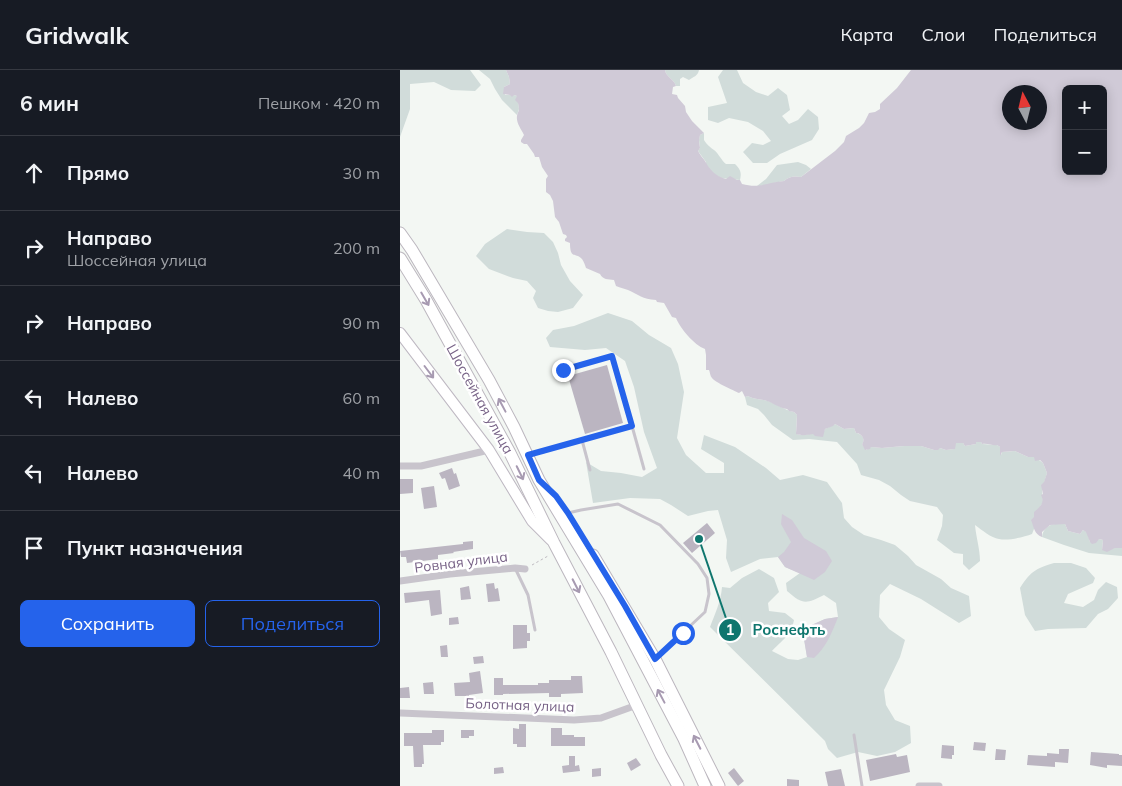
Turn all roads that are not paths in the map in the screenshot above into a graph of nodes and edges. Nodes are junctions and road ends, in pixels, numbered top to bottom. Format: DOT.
graph roads {
  1 [pos="400,233"];
  2 [pos="400,258"];
  3 [pos="400,333"];
  4 [pos="563,370"];
  5 [pos="632,426"];
  6 [pos="582,440"];
  7 [pos="489,450"];
  8 [pos="528,455"];
  9 [pos="400,466"];
  10 [pos="644,469"];
  11 [pos="590,470"];
  12 [pos="539,480"];
  13 [pos="568,513"];
  14 [pos="554,543"];
  15 [pos="515,568"];
  16 [pos="525,569"];
  17 [pos="400,582"];
  18 [pos="535,630"];
  19 [pos="655,659"];
  20 [pos="638,705"];
  21 [pos="400,713"];
  22 [pos="854,735"];
  23 [pos="678,786"];
  24 [pos="705,786"];
  25 [pos="719,786"];
  26 [pos="862,786"];
  27 [pos="919,786"];
  28 [pos="939,786"];
  8 -- 1 [label="main road, Шоссейная улица, one-way"];
  2 -- 14 [label="main road, Шоссейная улица, one-way"];
  3 -- 7 [label="main road, Шоссейная улица, one-way"];
  4 -- 5 [label="lane"];
  5 -- 6 [label="lane"];
  5 -- 10 [label="lane"];
  6 -- 8 [label="lane"];
  6 -- 11 [label="lane"];
  7 -- 9 [label="street"];
  7 -- 14 [label="main road, Шоссейная улица"];
  8 -- 12 [label="main road, Шоссейная улица"];
  12 -- 13 [label="main road, Шоссейная улица"];
  24 -- 12 [label="main road, Шоссейная улица, one-way"];
  13 -- 19 [label="main road, Шоссейная улица"];
  13 -- 19 [label="lane"];
  14 -- 20 [label="main road, Шоссейная улица, one-way"];
  15 -- 16 [label="street, Ровная улица"];
  15 -- 17 [label="street, Ровная улица"];
  15 -- 18 [label="lane"];
  25 -- 19 [label="main road, Шоссейная улица, one-way"];
  20 -- 21 [label="street, Болотная улица"];
  20 -- 23 [label="main road, Шоссейная улица"];
  22 -- 26 [label="lane"];
  27 -- 28 [label="street"];
}
